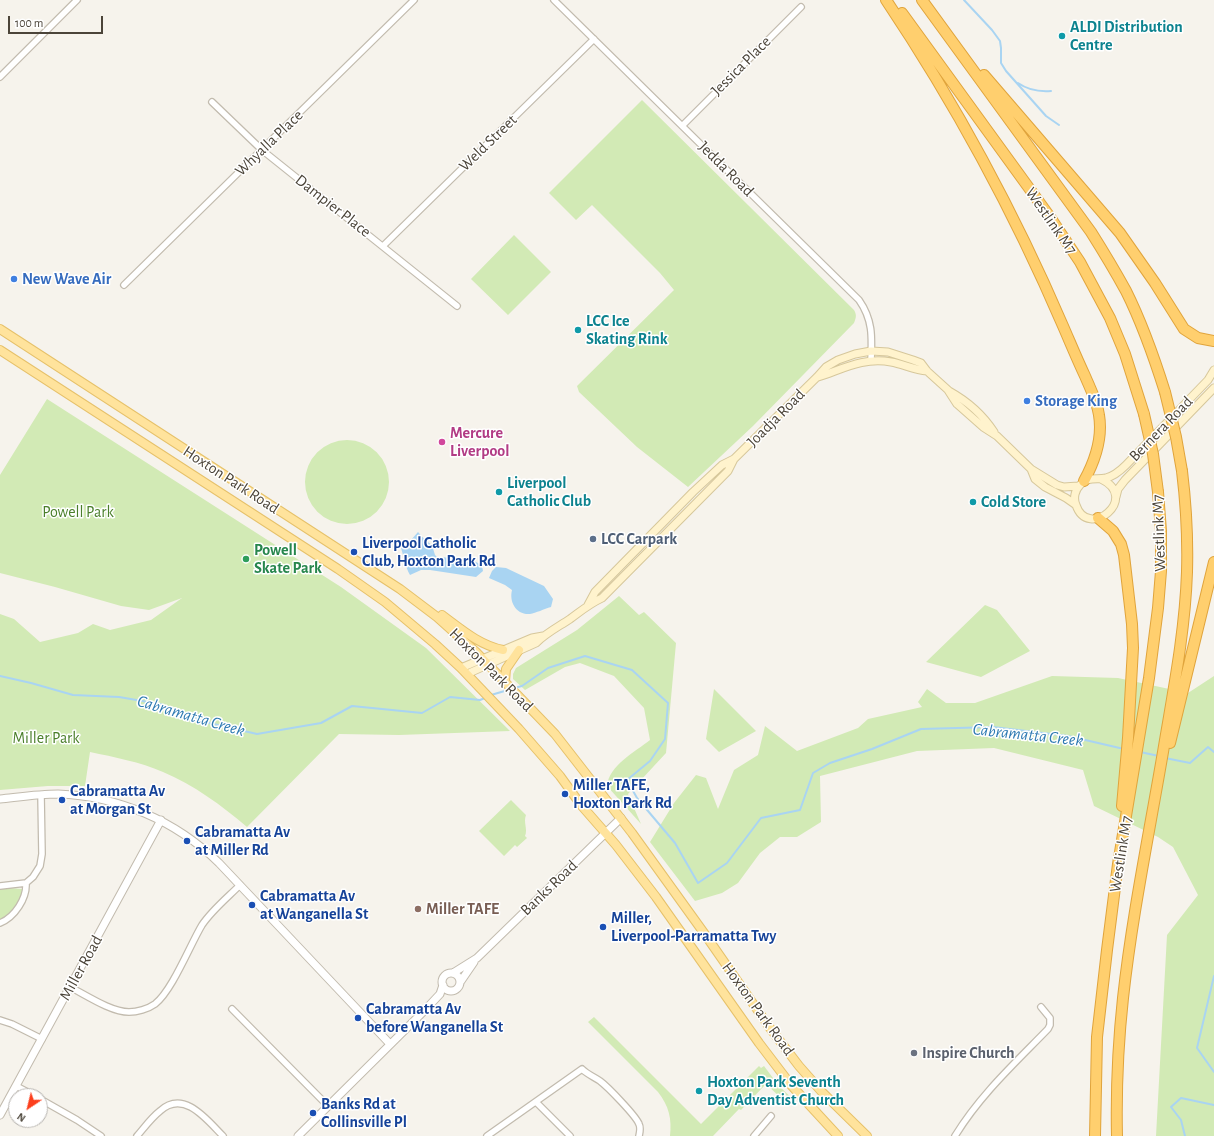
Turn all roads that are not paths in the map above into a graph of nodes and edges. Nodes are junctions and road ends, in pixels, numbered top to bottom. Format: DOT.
graph roads {
  1 [pos="77,0"];
  2 [pos="414,0"];
  3 [pos="554,0"];
  4 [pos="886,0"];
  5 [pos="893,0"];
  6 [pos="922,0"];
  7 [pos="928,0"];
  8 [pos="801,7"];
  9 [pos="594,39"];
  10 [pos="0,78"];
  11 [pos="212,102"];
  12 [pos="682,126"];
  13 [pos="262,150"];
  14 [pos="383,246"];
  15 [pos="124,286"];
  16 [pos="457,306"];
  17 [pos="0,329"];
  18 [pos="1214,341"];
  19 [pos="0,350"];
  20 [pos="871,351"];
  21 [pos="871,361"];
  22 [pos="1214,370"];
  23 [pos="927,371"];
  24 [pos="817,378"];
  25 [pos="1214,388"];
  26 [pos="1032,469"];
  27 [pos="1101,479"];
  28 [pos="1081,484"];
  29 [pos="1115,499"];
  30 [pos="1076,505"];
  31 [pos="1098,518"];
  32 [pos="1214,562"];
  33 [pos="412,598"];
  34 [pos="543,636"];
  35 [pos="503,650"];
  36 [pos="520,650"];
  37 [pos="486,662"];
  38 [pos="464,671"];
  39 [pos="504,679"];
  40 [pos="41,795"];
  41 [pos="0,799"];
  42 [pos="621,818"];
  43 [pos="161,820"];
  44 [pos="1151,820"];
  45 [pos="605,832"];
  46 [pos="1118,864"];
  47 [pos="26,882"];
  48 [pos="240,885"];
  49 [pos="0,886"];
  50 [pos="0,923"];
  51 [pos="477,958"];
  52 [pos="453,973"];
  53 [pos="461,982"];
  54 [pos="443,985"];
  55 [pos="70,987"];
  56 [pos="449,991"];
  57 [pos="432,1002"];
  58 [pos="1041,1007"];
  59 [pos="232,1009"];
  60 [pos="0,1020"];
  61 [pos="42,1039"];
  62 [pos="390,1044"];
  63 [pos="16,1086"];
  64 [pos="20,1088"];
  65 [pos="536,1102"];
  66 [pos="48,1104"];
  67 [pos="328,1106"];
  68 [pos="0,1115"];
  69 [pos="772,1116"];
  70 [pos="101,1136"];
  71 [pos="137,1136"];
  72 [pos="223,1136"];
  73 [pos="298,1136"];
  74 [pos="487,1136"];
  75 [pos="570,1136"];
  76 [pos="639,1136"];
  77 [pos="754,1136"];
  78 [pos="838,1136"];
  79 [pos="867,1136"];
  80 [pos="955,1136"];
  81 [pos="1095,1136"];
  82 [pos="1118,1136"];
  1 -- 10 [label="street"];
  2 -- 13 [label="street, Whyalla Place"];
  3 -- 9 [label="street, Jedda Road"];
  4 -- 28 [label="highway"];
  5 -- 46 [label="highway, Westlink M7, bridge"];
  6 -- 44 [label="highway, Westlink M7, bridge"];
  7 -- 18 [label="highway"];
  8 -- 12 [label="street, Jessica Place"];
  9 -- 12 [label="street, Jedda Road"];
  9 -- 14 [label="street, Weld Street"];
  11 -- 13 [label="street, Dampier Place"];
  12 -- 20 [label="street, Jedda Road"];
  13 -- 14 [label="street, Dampier Place"];
  13 -- 15 [label="street, Whyalla Place"];
  14 -- 16 [label="street, Dampier Place"];
  17 -- 33 [label="main road, Hoxton Park Road"];
  19 -- 38 [label="main road, Hoxton Park Road"];
  20 -- 21 [label="street, Jedda Road"];
  20 -- 23 [label="main road"];
  20 -- 24 [label="main road, Joadja Road"];
  21 -- 23 [label="main road"];
  21 -- 24 [label="main road, Joadja Road"];
  22 -- 27 [label="main road, Bernera Road"];
  23 -- 26 [label="main road"];
  24 -- 34 [label="main road, Joadja Road"];
  25 -- 29 [label="main road, Bernera Road"];
  26 -- 28 [label="main road"];
  26 -- 30 [label="main road"];
  27 -- 28 [label="main road"];
  27 -- 29 [label="main road"];
  28 -- 30 [label="main road"];
  29 -- 31 [label="main road"];
  30 -- 31 [label="main road"];
  31 -- 46 [label="highway"];
  32 -- 44 [label="highway"];
  33 -- 35 [label="main road"];
  33 -- 37 [label="main road, Hoxton Park Road"];
  34 -- 35 [label="main road, Joadja Road"];
  34 -- 36 [label="main road, Joadja Road"];
  35 -- 37 [label="main road, Joadja Road"];
  36 -- 37 [label="main road, Joadja Road"];
  36 -- 39 [label="main road"];
  37 -- 38 [label="main road, Joadja Road"];
  37 -- 39 [label="main road, Hoxton Park Road"];
  38 -- 45 [label="main road, Hoxton Park Road"];
  39 -- 42 [label="main road, Hoxton Park Road"];
  40 -- 41 [label="street"];
  40 -- 43 [label="street"];
  40 -- 47 [label="street"];
  42 -- 45 [label="street, Banks Road"];
  42 -- 79 [label="main road, Hoxton Park Road"];
  43 -- 48 [label="street"];
  43 -- 55 [label="street, Miller Road"];
  44 -- 82 [label="highway, Westlink M7"];
  45 -- 51 [label="street, Banks Road"];
  45 -- 78 [label="main road, Hoxton Park Road"];
  46 -- 81 [label="highway, Westlink M7"];
  47 -- 49 [label="street"];
  47 -- 50 [label="street"];
  48 -- 55 [label="street"];
  48 -- 62 [label="street"];
  51 -- 52 [label="street, Banks Road"];
  51 -- 53 [label="street, Banks Road"];
  52 -- 53 [label="street"];
  52 -- 54 [label="street"];
  53 -- 56 [label="street"];
  54 -- 56 [label="street"];
  54 -- 57 [label="street"];
  55 -- 61 [label="street, Miller Road"];
  56 -- 57 [label="street"];
  57 -- 62 [label="street"];
  58 -- 80 [label="street"];
  59 -- 67 [label="street"];
  60 -- 61 [label="street"];
  61 -- 63 [label="street, Miller Road"];
  62 -- 67 [label="street"];
  63 -- 64 [label="street"];
  63 -- 68 [label="street, Miller Road"];
  65 -- 74 [label="street"];
  65 -- 75 [label="street"];
  65 -- 76 [label="street"];
  66 -- 70 [label="street"];
  67 -- 73 [label="street"];
  69 -- 77 [label="street"];
  71 -- 72 [label="street"];
}
